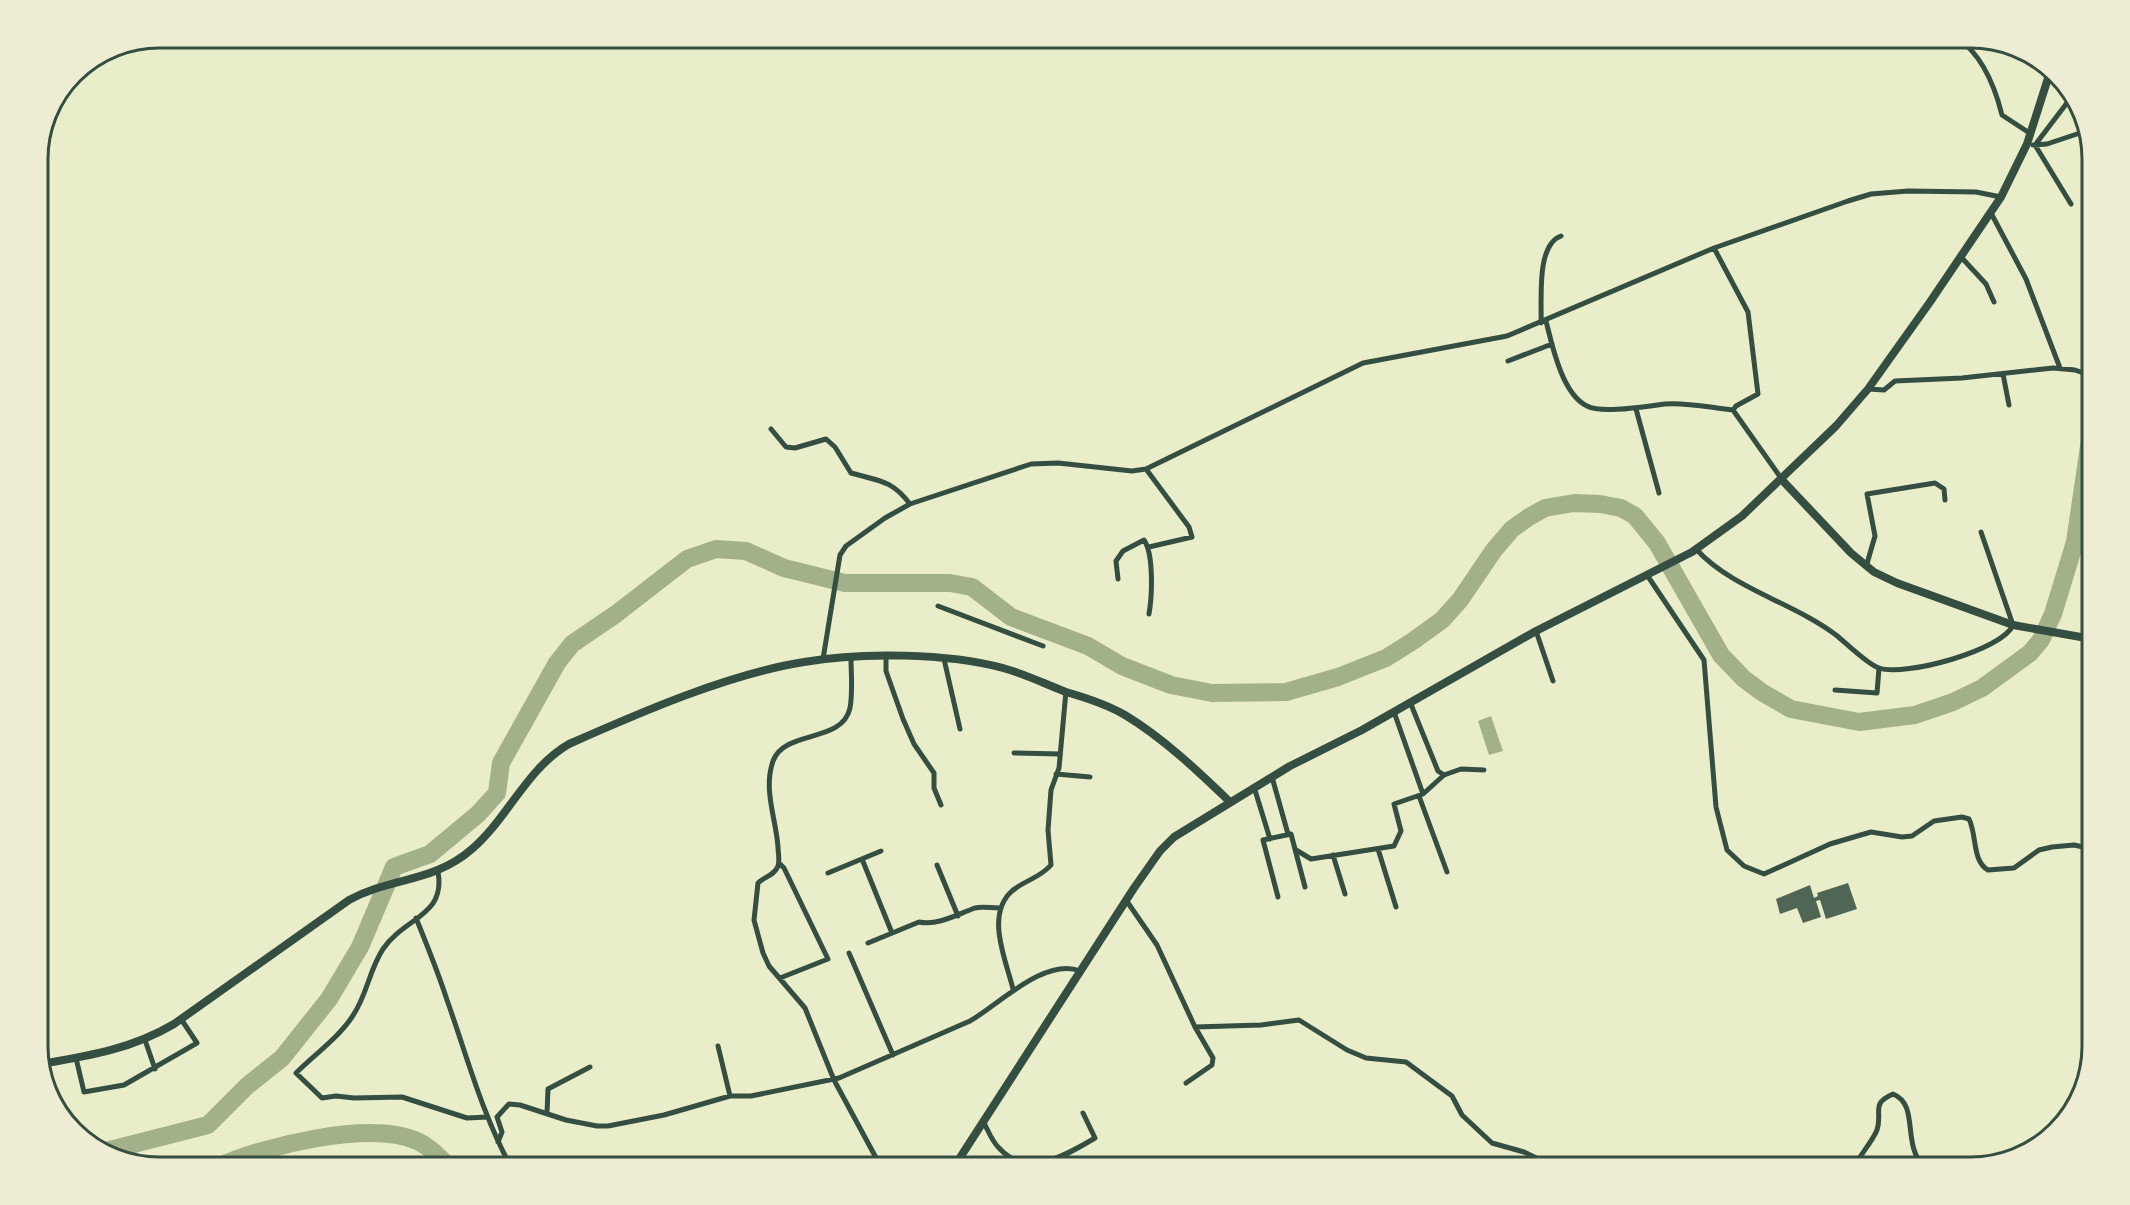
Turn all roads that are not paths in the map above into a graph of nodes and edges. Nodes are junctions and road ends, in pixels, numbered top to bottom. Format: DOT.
graph roads {
  1 [pos="1966,48"];
  2 [pos="2048,78"];
  3 [pos="2067,102"];
  4 [pos="2079,133"];
  5 [pos="2031,134"];
  6 [pos="2031,144"];
  7 [pos="2001,197"];
  8 [pos="2071,204"];
  9 [pos="1991,213"];
  10 [pos="1561,236"];
  11 [pos="1714,248"];
  12 [pos="1961,257"];
  13 [pos="1994,302"];
  14 [pos="1544,322"];
  15 [pos="1552,344"];
  16 [pos="1508,361"];
  17 [pos="2060,368"];
  18 [pos="2003,374"];
  19 [pos="2082,374"];
  20 [pos="1868,389"];
  21 [pos="2009,405"];
  22 [pos="1636,408"];
  23 [pos="1733,410"];
  24 [pos="771,429"];
  25 [pos="1146,469"];
  26 [pos="1782,480"];
  27 [pos="1659,493"];
  28 [pos="1946,500"];
  29 [pos="910,504"];
  30 [pos="1982,532"];
  31 [pos="1149,547"];
  32 [pos="1694,551"];
  33 [pos="1866,567"];
  34 [pos="1649,574"];
  35 [pos="1118,579"];
  36 [pos="938,606"];
  37 [pos="1149,614"];
  38 [pos="2013,625"];
  39 [pos="1536,631"];
  40 [pos="2082,638"];
  41 [pos="1043,646"];
  42 [pos="885,657"];
  43 [pos="851,658"];
  44 [pos="823,659"];
  45 [pos="944,659"];
  46 [pos="1879,668"];
  47 [pos="1553,681"];
  48 [pos="1835,690"];
  49 [pos="1065,691"];
  50 [pos="1410,702"];
  51 [pos="1394,712"];
  52 [pos="960,729"];
  53 [pos="1014,753"];
  54 [pos="1060,754"];
  55 [pos="1484,770"];
  56 [pos="1056,774"];
  57 [pos="1444,775"];
  58 [pos="1090,777"];
  59 [pos="1272,777"];
  60 [pos="1254,787"];
  61 [pos="1421,795"];
  62 [pos="1230,802"];
  63 [pos="941,805"];
  64 [pos="1288,834"];
  65 [pos="1270,839"];
  66 [pos="2082,847"];
  67 [pos="1378,849"];
  68 [pos="1296,850"];
  69 [pos="881,851"];
  70 [pos="1333,855"];
  71 [pos="862,859"];
  72 [pos="779,863"];
  73 [pos="937,865"];
  74 [pos="438,872"];
  75 [pos="1447,872"];
  76 [pos="828,873"];
  77 [pos="1305,887"];
  78 [pos="1345,894"];
  79 [pos="1278,897"];
  80 [pos="1126,900"];
  81 [pos="1395,907"];
  82 [pos="999,908"];
  83 [pos="958,916"];
  84 [pos="416,918"];
  85 [pos="892,933"];
  86 [pos="868,943"];
  87 [pos="849,953"];
  88 [pos="1080,971"];
  89 [pos="780,978"];
  90 [pos="1013,990"];
  91 [pos="181,1019"];
  92 [pos="1195,1026"];
  93 [pos="145,1040"];
  94 [pos="718,1046"];
  95 [pos="893,1055"];
  96 [pos="76,1058"];
  97 [pos="49,1063"];
  98 [pos="590,1067"];
  99 [pos="155,1069"];
  100 [pos="834,1080"];
  101 [pos="1186,1083"];
  102 [pos="730,1096"];
  103 [pos="547,1113"];
  104 [pos="1083,1113"];
  105 [pos="488,1117"];
  106 [pos="982,1120"];
  107 [pos="498,1142"];
  108 [pos="506,1157"];
  109 [pos="876,1157"];
  110 [pos="960,1157"];
  111 [pos="1012,1157"];
  112 [pos="1060,1157"];
  113 [pos="1534,1157"];
  114 [pos="1860,1157"];
  115 [pos="1916,1157"];
  1 -- 5 [label="street"];
  2 -- 5 [label="main road"];
  3 -- 6 [label="street"];
  4 -- 6 [label="street"];
  5 -- 6 [label="main road"];
  6 -- 7 [label="main road"];
  6 -- 8 [label="street"];
  7 -- 9 [label="main road"];
  7 -- 11 [label="street"];
  9 -- 12 [label="main road"];
  9 -- 17 [label="street"];
  10 -- 14 [label="street"];
  11 -- 14 [label="street"];
  11 -- 23 [label="street"];
  12 -- 13 [label="street"];
  12 -- 20 [label="main road"];
  14 -- 15 [label="street"];
  14 -- 25 [label="street"];
  15 -- 16 [label="street"];
  15 -- 22 [label="street"];
  17 -- 18 [label="street"];
  17 -- 19 [label="street"];
  18 -- 20 [label="street"];
  18 -- 21 [label="street"];
  20 -- 26 [label="main road"];
  22 -- 23 [label="street"];
  22 -- 27 [label="street"];
  23 -- 26 [label="street"];
  24 -- 29 [label="street"];
  25 -- 29 [label="street"];
  25 -- 31 [label="street"];
  26 -- 32 [label="main road"];
  26 -- 33 [label="main road"];
  28 -- 33 [label="street"];
  29 -- 44 [label="street"];
  30 -- 38 [label="street"];
  31 -- 35 [label="street"];
  31 -- 37 [label="street"];
  32 -- 34 [label="main road"];
  32 -- 46 [label="street"];
  33 -- 38 [label="main road"];
  34 -- 39 [label="main road"];
  34 -- 66 [label="street"];
  36 -- 41 [label="street"];
  38 -- 40 [label="main road"];
  38 -- 46 [label="street"];
  39 -- 47 [label="street"];
  39 -- 50 [label="main road"];
  42 -- 43 [label="main road"];
  42 -- 45 [label="main road"];
  42 -- 63 [label="street"];
  43 -- 44 [label="main road"];
  43 -- 72 [label="street"];
  44 -- 74 [label="main road"];
  45 -- 49 [label="main road"];
  45 -- 52 [label="street"];
  46 -- 48 [label="street"];
  49 -- 54 [label="street"];
  49 -- 62 [label="main road"];
  50 -- 51 [label="main road"];
  50 -- 57 [label="street"];
  51 -- 59 [label="main road"];
  51 -- 61 [label="street"];
  53 -- 54 [label="street"];
  54 -- 56 [label="street"];
  55 -- 57 [label="street"];
  56 -- 58 [label="street"];
  56 -- 82 [label="street"];
  57 -- 61 [label="street"];
  59 -- 60 [label="main road"];
  59 -- 64 [label="street"];
  60 -- 62 [label="main road"];
  60 -- 65 [label="street"];
  61 -- 67 [label="street"];
  61 -- 75 [label="street"];
  62 -- 80 [label="main road"];
  64 -- 65 [label="street"];
  64 -- 68 [label="street"];
  65 -- 79 [label="street"];
  67 -- 70 [label="street"];
  67 -- 81 [label="street"];
  68 -- 70 [label="street"];
  68 -- 77 [label="street"];
  69 -- 71 [label="street"];
  70 -- 78 [label="street"];
  71 -- 76 [label="street"];
  71 -- 85 [label="street"];
  72 -- 89 [label="street"];
  72 -- 89 [label="street"];
  73 -- 83 [label="street"];
  74 -- 84 [label="street"];
  74 -- 91 [label="main road"];
  80 -- 88 [label="main road"];
  80 -- 92 [label="street"];
  82 -- 83 [label="street"];
  82 -- 90 [label="street"];
  83 -- 85 [label="street"];
  84 -- 105 [label="street"];
  84 -- 105 [label="street"];
  85 -- 86 [label="street"];
  87 -- 95 [label="street"];
  88 -- 90 [label="street"];
  88 -- 106 [label="main road"];
  89 -- 100 [label="street"];
  90 -- 95 [label="street"];
  91 -- 93 [label="main road"];
  91 -- 99 [label="street"];
  92 -- 101 [label="street"];
  92 -- 113 [label="street"];
  93 -- 96 [label="main road"];
  93 -- 99 [label="street"];
  94 -- 102 [label="street"];
  95 -- 100 [label="street"];
  96 -- 97 [label="main road"];
  96 -- 99 [label="street"];
  98 -- 103 [label="street"];
  100 -- 102 [label="street"];
  100 -- 109 [label="street"];
  102 -- 103 [label="street"];
  103 -- 107 [label="street"];
  104 -- 112 [label="street"];
  105 -- 107 [label="street"];
  106 -- 110 [label="main road"];
  106 -- 111 [label="street"];
  107 -- 108 [label="street"];
  114 -- 115 [label="street"];
}
